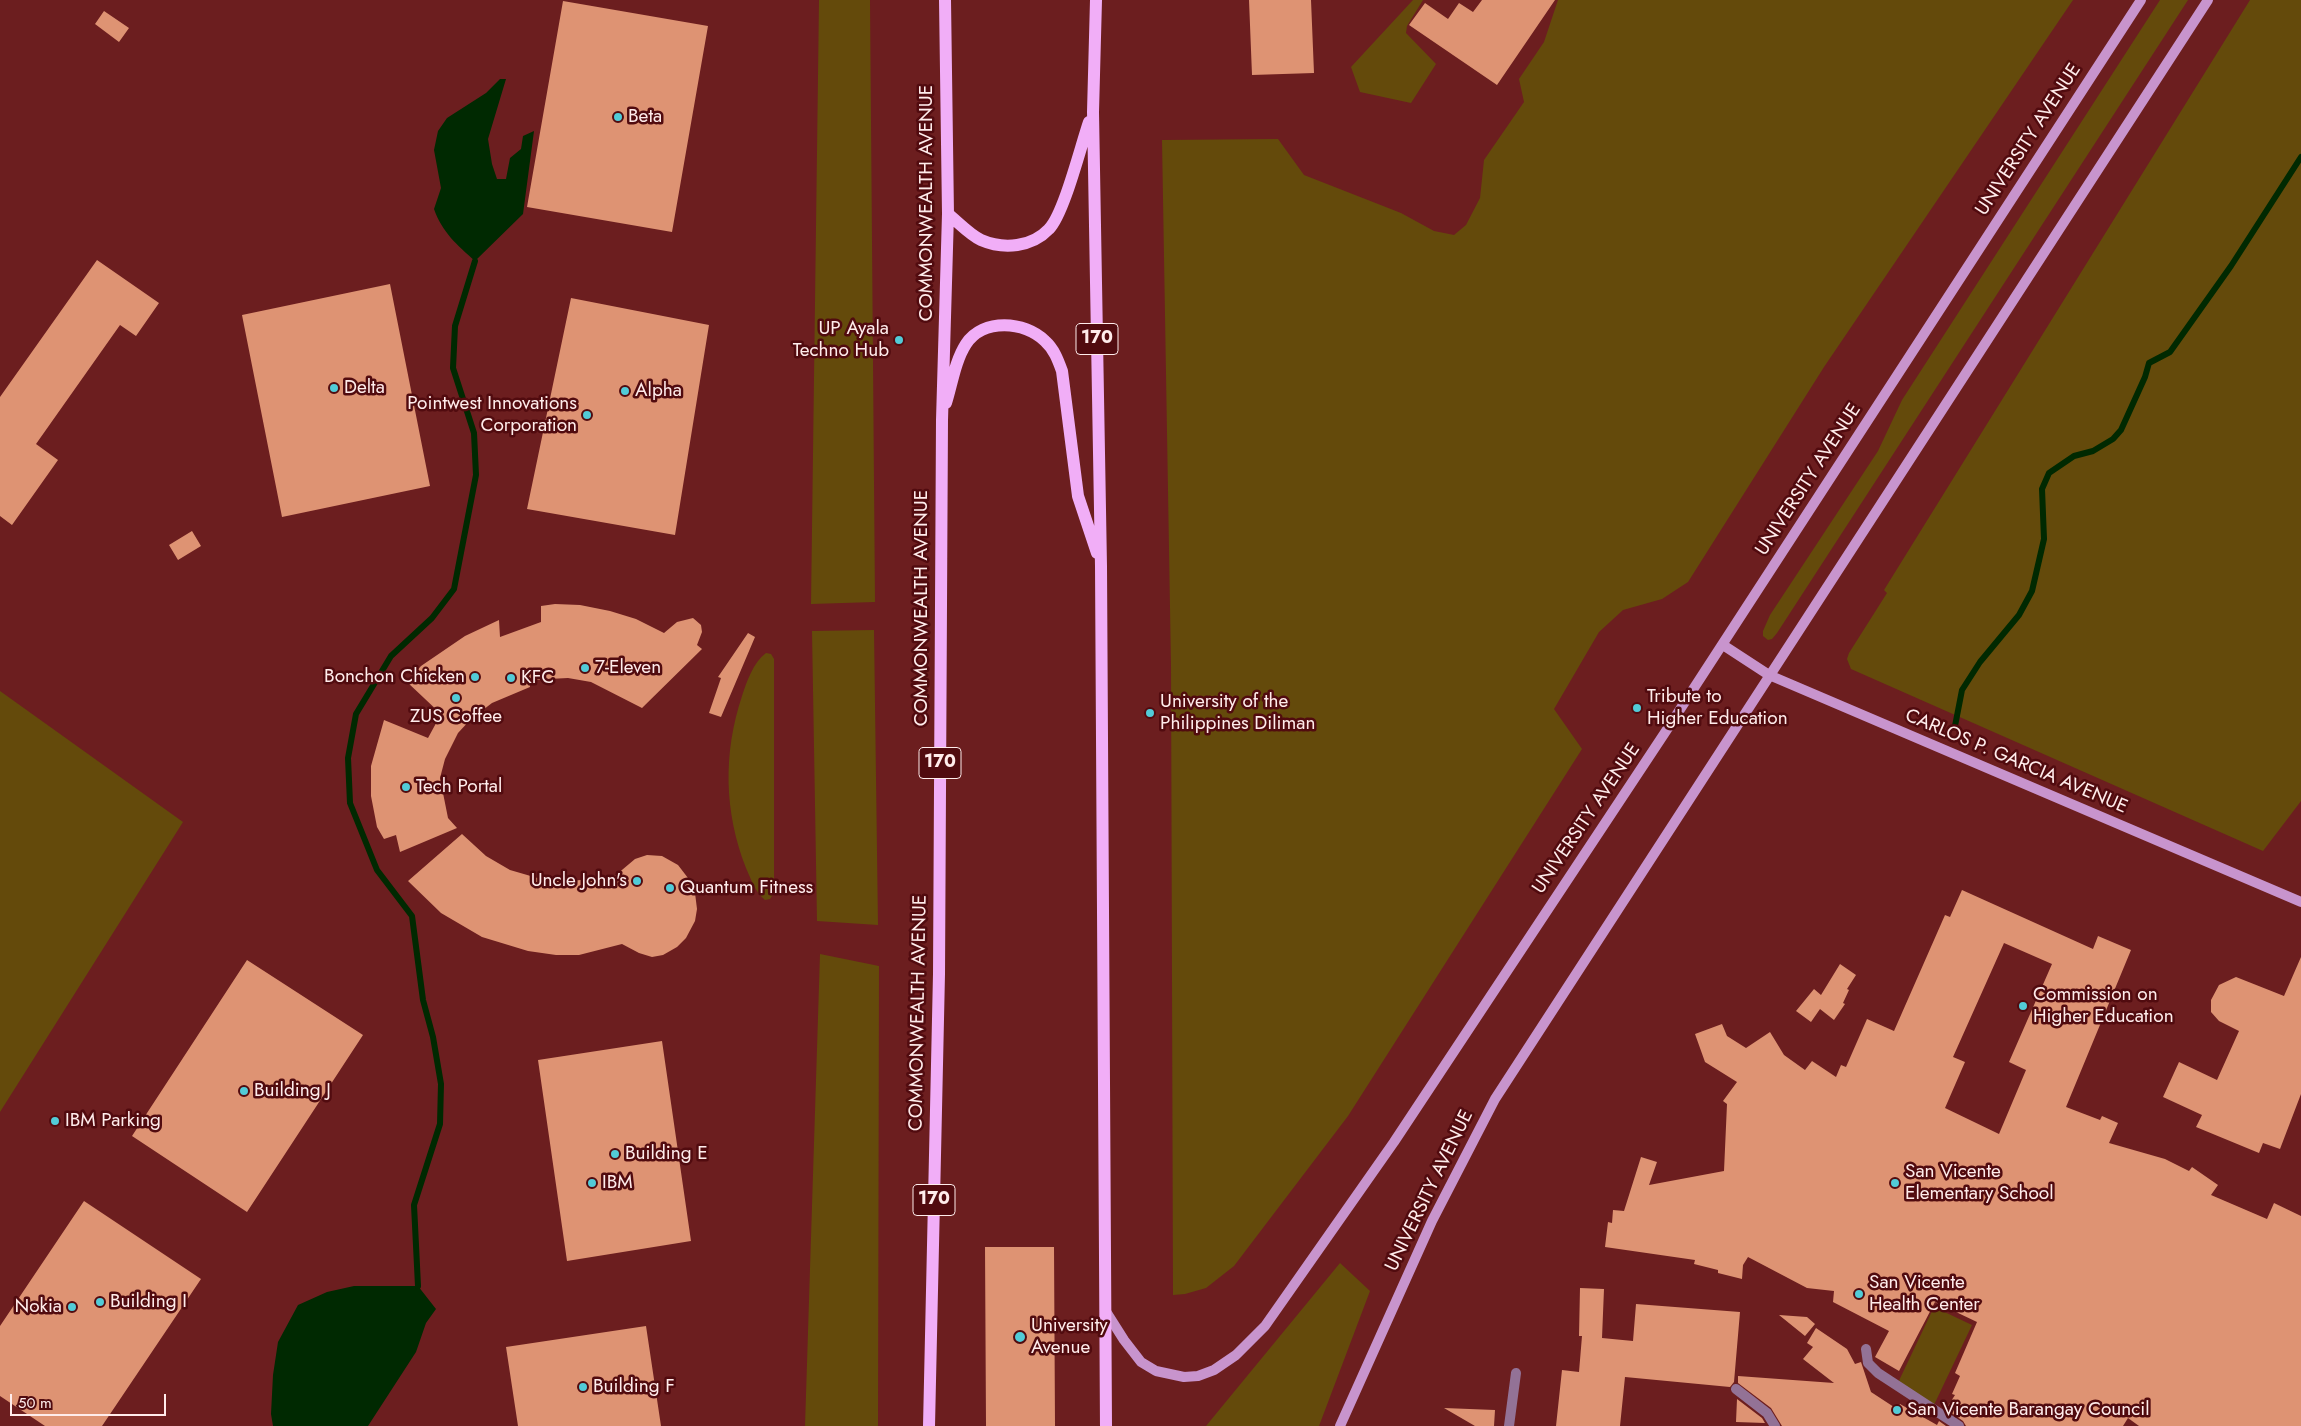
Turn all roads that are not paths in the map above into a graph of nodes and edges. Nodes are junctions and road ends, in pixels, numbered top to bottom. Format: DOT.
graph roads {
  1 [pos="945,0"];
  2 [pos="1096,0"];
  3 [pos="2141,0"];
  4 [pos="2208,0"];
  5 [pos="1093,112"];
  6 [pos="948,214"];
  7 [pos="942,420"];
  8 [pos="1101,566"];
  9 [pos="1723,645"];
  10 [pos="1769,675"];
  11 [pos="2301,902"];
  12 [pos="1105,1310"];
  13 [pos="1866,1349"];
  14 [pos="1516,1373"];
  15 [pos="1736,1389"];
  16 [pos="929,1426"];
  17 [pos="1106,1426"];
  18 [pos="1340,1426"];
  19 [pos="1509,1426"];
  20 [pos="1775,1426"];
  21 [pos="1959,1426"];
  1 -- 6 [label="main road, COMMONWEALTH AVENUE / 170"];
  2 -- 5 [label="main road, 170"];
  3 -- 9 [label="main road, UNIVERSITY AVENUE"];
  4 -- 10 [label="main road, UNIVERSITY AVENUE"];
  5 -- 6 [label="main road"];
  5 -- 8 [label="main road, 170"];
  6 -- 7 [label="main road, COMMONWEALTH AVENUE / 170"];
  7 -- 8 [label="main road"];
  7 -- 16 [label="main road, COMMONWEALTH AVENUE / 170"];
  8 -- 12 [label="main road, 170"];
  9 -- 10 [label="main road, CARLOS P. GARCIA AVENUE"];
  9 -- 12 [label="main road, UNIVERSITY AVENUE"];
  10 -- 11 [label="main road, CARLOS P. GARCIA AVENUE"];
  10 -- 18 [label="main road, UNIVERSITY AVENUE"];
  12 -- 17 [label="main road, 170"];
  13 -- 21 [label="street"];
  14 -- 19 [label="street"];
  15 -- 20 [label="street"];
}
